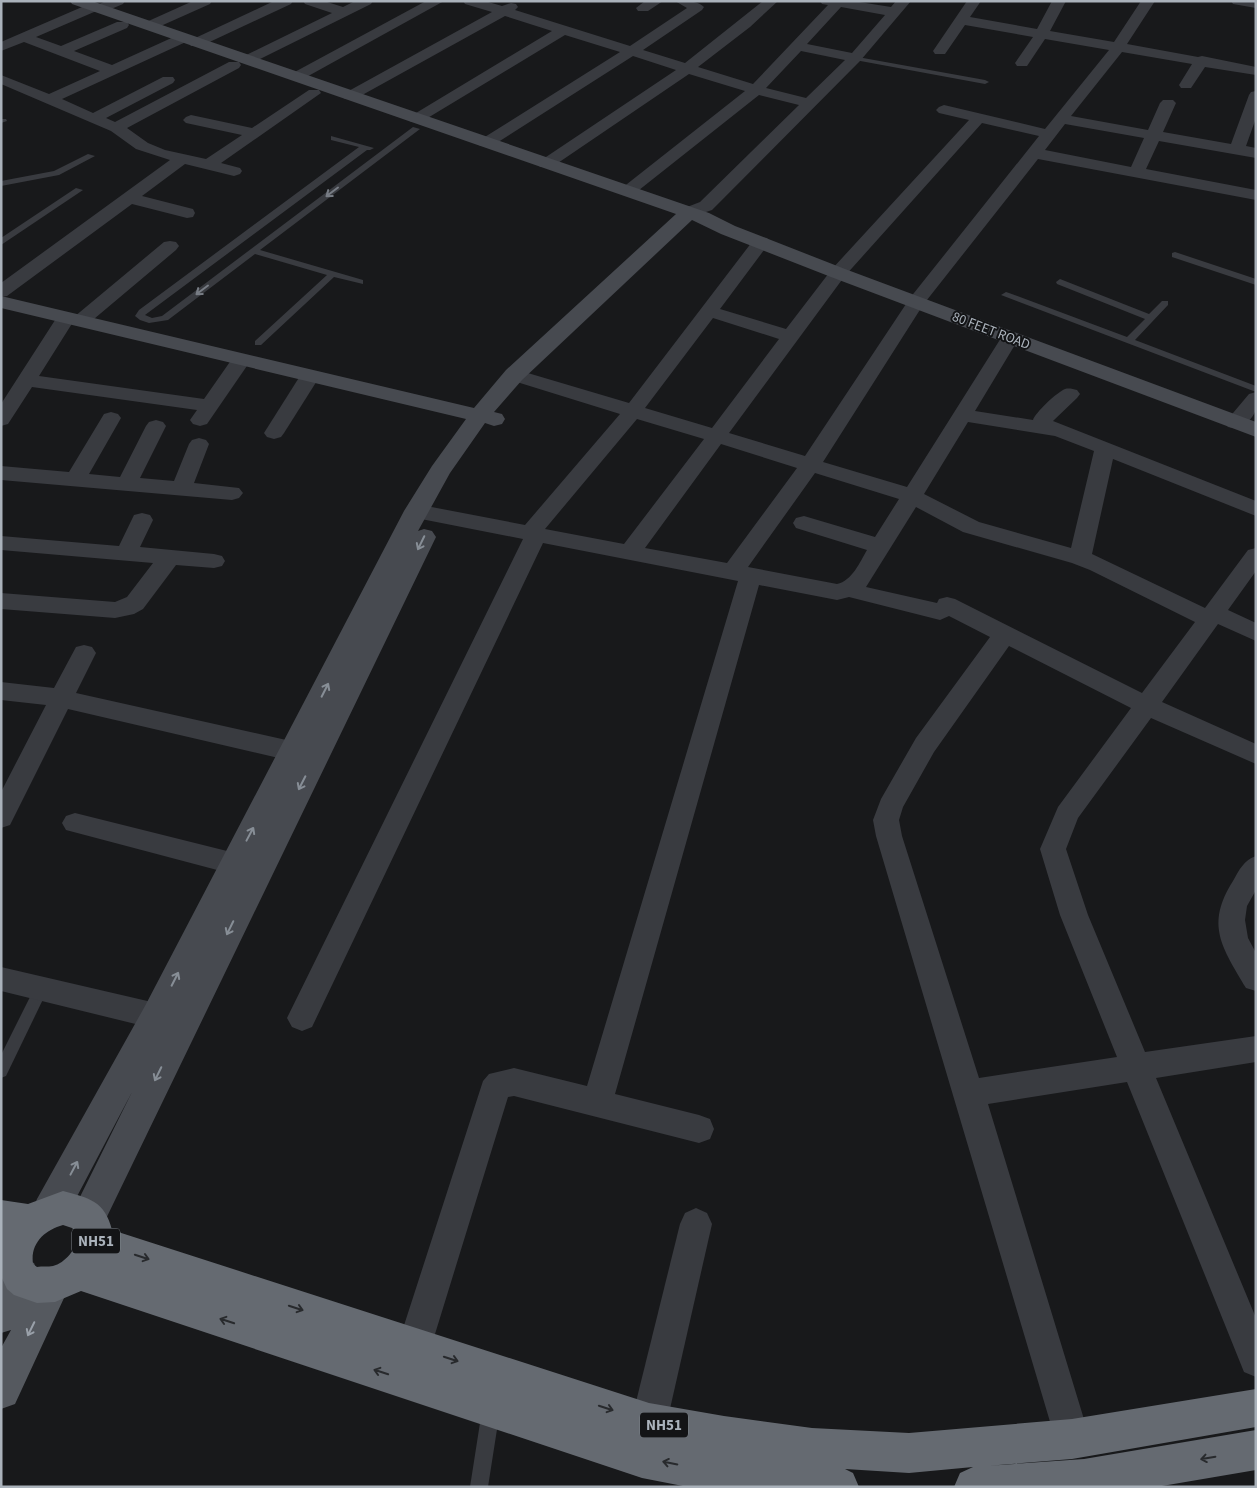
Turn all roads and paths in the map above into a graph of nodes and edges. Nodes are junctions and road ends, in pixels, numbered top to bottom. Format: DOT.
graph roads {
  1 [pos="118,1"];
  2 [pos="205,1"];
  3 [pos="286,1"];
  4 [pos="310,1"];
  5 [pos="366,1"];
  6 [pos="437,1"];
  7 [pos="470,1"];
  8 [pos="522,1"];
  9 [pos="656,1"];
  10 [pos="682,1"];
  11 [pos="772,1"];
  12 [pos="974,1"];
  13 [pos="1059,1"];
  14 [pos="1148,1"];
  15 [pos="832,2"];
  16 [pos="899,6"];
  17 [pos="83,7"];
  18 [pos="643,8"];
  19 [pos="502,11"];
  20 [pos="344,12"];
  21 [pos="961,20"];
  22 [pos="122,25"];
  23 [pos="149,26"];
  24 [pos="11,28"];
  25 [pos="564,30"];
  26 [pos="1128,32"];
  27 [pos="1042,34"];
  28 [pos="1145,35"];
  29 [pos="26,36"];
  30 [pos="183,41"];
  31 [pos="798,46"];
  32 [pos="1118,46"];
  33 [pos="1,47"];
  34 [pos="61,51"];
  35 [pos="632,51"];
  36 [pos="940,51"];
  37 [pos="854,58"];
  38 [pos="1202,60"];
  39 [pos="241,62"];
  40 [pos="1022,63"];
  41 [pos="687,68"];
  42 [pos="112,70"];
  43 [pos="1256,71"];
  44 [pos="296,77"];
  45 [pos="1,79"];
  46 [pos="168,80"];
  47 [pos="986,82"];
  48 [pos="1186,85"];
  49 [pos="74,88"];
  50 [pos="756,90"];
  51 [pos="314,93"];
  52 [pos="1256,95"];
  53 [pos="350,96"];
  54 [pos="48,100"];
  55 [pos="808,103"];
  56 [pos="1168,104"];
  57 [pos="115,107"];
  58 [pos="944,110"];
  59 [pos="980,118"];
  60 [pos="92,119"];
  61 [pos="1061,119"];
  62 [pos="191,120"];
  63 [pos="416,124"];
  64 [pos="116,128"];
  65 [pos="255,133"];
  66 [pos="1049,134"];
  67 [pos="1154,135"];
  68 [pos="334,138"];
  69 [pos="486,143"];
  70 [pos="364,147"];
  71 [pos="1237,149"];
  72 [pos="385,152"];
  73 [pos="1034,153"];
  74 [pos="1256,153"];
  75 [pos="91,156"];
  76 [pos="182,158"];
  77 [pos="208,164"];
  78 [pos="546,164"];
  79 [pos="234,171"];
  80 [pos="1137,172"];
  81 [pos="328,173"];
  82 [pos="349,179"];
  83 [pos="1,184"];
  84 [pos="79,190"];
  85 [pos="628,191"];
  86 [pos="1256,195"];
  87 [pos="129,198"];
  88 [pos="186,212"];
  89 [pos="695,216"];
  90 [pos="258,226"];
  91 [pos="279,232"];
  92 [pos="1,242"];
  93 [pos="761,242"];
  94 [pos="170,246"];
  95 [pos="226,250"];
  96 [pos="250,254"];
  97 [pos="1175,255"];
  98 [pos="201,268"];
  99 [pos="838,273"];
  100 [pos="222,274"];
  101 [pos="333,274"];
  102 [pos="360,282"];
  103 [pos="1060,282"];
  104 [pos="1256,282"];
  105 [pos="1,292"];
  106 [pos="1006,295"];
  107 [pos="1,302"];
  108 [pos="916,302"];
  109 [pos="1165,303"];
  110 [pos="708,311"];
  111 [pos="1151,318"];
  112 [pos="74,319"];
  113 [pos="154,321"];
  114 [pos="138,334"];
  115 [pos="791,337"];
  116 [pos="1010,338"];
  117 [pos="1129,341"];
  118 [pos="258,343"];
  119 [pos="241,360"];
  120 [pos="310,376"];
  121 [pos="524,377"];
  122 [pos="26,380"];
  123 [pos="1256,389"];
  124 [pos="1070,394"];
  125 [pos="1256,398"];
  126 [pos="633,411"];
  127 [pos="961,415"];
  128 [pos="111,418"];
  129 [pos="487,418"];
  130 [pos="1,420"];
  131 [pos="1235,423"];
  132 [pos="156,426"];
  133 [pos="1058,430"];
  134 [pos="1256,430"];
  135 [pos="274,433"];
  136 [pos="717,437"];
  137 [pos="199,444"];
  138 [pos="1105,449"];
  139 [pos="810,465"];
  140 [pos="1,473"];
  141 [pos="76,479"];
  142 [pos="127,484"];
  143 [pos="182,488"];
  144 [pos="232,493"];
  145 [pos="910,495"];
  146 [pos="1256,509"];
  147 [pos="426,513"];
  148 [pos="142,520"];
  149 [pos="804,523"];
  150 [pos="533,534"];
  151 [pos="1,543"];
  152 [pos="880,546"];
  153 [pos="630,552"];
  154 [pos="126,554"];
  155 [pos="1256,556"];
  156 [pos="170,557"];
  157 [pos="1080,558"];
  158 [pos="214,561"];
  159 [pos="742,573"];
  160 [pos="851,589"];
  161 [pos="1,601"];
  162 [pos="1211,616"];
  163 [pos="1256,633"];
  164 [pos="1005,634"];
  165 [pos="84,652"];
  166 [pos="1,691"];
  167 [pos="61,698"];
  168 [pos="1146,705"];
  169 [pos="304,754"];
  170 [pos="1256,755"];
  171 [pos="1,818"];
  172 [pos="76,823"];
  173 [pos="246,867"];
  174 [pos="1256,867"];
  175 [pos="1,979"];
  176 [pos="1256,979"];
  177 [pos="41,989"];
  178 [pos="156,1016"];
  179 [pos="302,1018"];
  180 [pos="1256,1049"];
  181 [pos="1136,1068"];
  182 [pos="1,1071"];
  183 [pos="969,1093"];
  184 [pos="597,1103"];
  185 [pos="699,1129"];
  186 [pos="28,1217"];
  187 [pos="696,1224"];
  188 [pos="50,1257"];
  189 [pos="1,1315"];
  190 [pos="414,1347"];
  191 [pos="1256,1360"];
  192 [pos="1,1390"];
  193 [pos="491,1408"];
  194 [pos="1256,1408"];
  195 [pos="649,1422"];
  196 [pos="1072,1439"];
  197 [pos="1256,1450"];
  198 [pos="719,1479"];
  199 [pos="478,1487"];
  200 [pos="839,1487"];
  201 [pos="974,1487"];
  1 -- 17 [label="street"];
  2 -- 23 [label="street"];
  3 -- 30 [label="street"];
  4 -- 20 [label="street"];
  5 -- 20 [label="street"];
  6 -- 44 [label="street"];
  7 -- 19 [label="street"];
  8 -- 19 [label="street"];
  9 -- 18 [label="street"];
  10 -- 35 [label="street"];
  11 -- 41 [label="street"];
  12 -- 21 [label="street"];
  13 -- 27 [label="street"];
  14 -- 26 [label="street"];
  15 -- 16 [label="street"];
  15 -- 31 [label="street"];
  16 -- 37 [label="street"];
  17 -- 22 [label="main road"];
  17 -- 23 [label="main road"];
  17 -- 29 [label="street"];
  19 -- 25 [label="street"];
  19 -- 53 [label="street"];
  20 -- 39 [label="street"];
  21 -- 27 [label="street"];
  21 -- 36 [label="street"];
  22 -- 30 [label="main road"];
  22 -- 34 [label="street"];
  23 -- 30 [label="main road"];
  24 -- 29 [label="street"];
  25 -- 35 [label="street"];
  25 -- 63 [label="street"];
  26 -- 28 [label="street"];
  26 -- 32 [label="street"];
  27 -- 32 [label="street"];
  27 -- 40 [label="street"];
  29 -- 33 [label="street"];
  29 -- 34 [label="street"];
  30 -- 39 [label="main road"];
  30 -- 39 [label="main road"];
  30 -- 42 [label="street"];
  31 -- 37 [label="street"];
  31 -- 50 [label="street"];
  32 -- 38 [label="street"];
  32 -- 61 [label="street"];
  34 -- 42 [label="street"];
  35 -- 41 [label="street"];
  35 -- 69 [label="street"];
  37 -- 47 [label="lane"];
  37 -- 55 [label="street"];
  38 -- 43 [label="street"];
  38 -- 48 [label="street"];
  39 -- 44 [label="main road"];
  39 -- 51 [label="main road"];
  39 -- 64 [label="street"];
  41 -- 50 [label="street"];
  41 -- 78 [label="street"];
  42 -- 49 [label="street"];
  44 -- 53 [label="main road"];
  45 -- 54 [label="street"];
  46 -- 57 [label="street"];
  49 -- 54 [label="street"];
  49 -- 57 [label="street"];
  50 -- 55 [label="street"];
  50 -- 85 [label="street"];
  51 -- 63 [label="main road"];
  51 -- 65 [label="street"];
  52 -- 71 [label="street"];
  53 -- 63 [label="main road"];
  54 -- 60 [label="street"];
  55 -- 89 [label="street"];
  56 -- 67 [label="street"];
  57 -- 60 [label="street"];
  58 -- 59 [label="street"];
  59 -- 66 [label="street"];
  59 -- 99 [label="street"];
  60 -- 64 [label="street"];
  61 -- 66 [label="street"];
  61 -- 67 [label="street"];
  62 -- 65 [label="street"];
  63 -- 69 [label="main road"];
  63 -- 72 [label="lane"];
  63 -- 89 [label="main road"];
  64 -- 76 [label="street"];
  65 -- 77 [label="street"];
  66 -- 73 [label="street"];
  67 -- 71 [label="street"];
  67 -- 80 [label="street"];
  68 -- 70 [label="lane"];
  69 -- 78 [label="main road"];
  70 -- 72 [label="lane"];
  70 -- 81 [label="lane"];
  71 -- 74 [label="street"];
  72 -- 82 [label="lane"];
  73 -- 80 [label="street"];
  73 -- 108 [label="street"];
  75 -- 83 [label="lane"];
  76 -- 77 [label="street"];
  76 -- 87 [label="street"];
  77 -- 79 [label="street"];
  78 -- 85 [label="main road"];
  80 -- 86 [label="street"];
  81 -- 82 [label="lane"];
  81 -- 90 [label="lane"];
  82 -- 91 [label="lane, one-way"];
  84 -- 92 [label="lane"];
  85 -- 89 [label="main road"];
  87 -- 88 [label="street"];
  87 -- 105 [label="street"];
  89 -- 93 [label="main road, 80 FEET ROAD"];
  89 -- 121 [label="main road"];
  90 -- 91 [label="lane"];
  90 -- 95 [label="lane"];
  91 -- 96 [label="lane"];
  93 -- 99 [label="main road, 80 FEET ROAD"];
  93 -- 110 [label="street"];
  94 -- 112 [label="street"];
  95 -- 96 [label="lane"];
  95 -- 98 [label="lane"];
  96 -- 100 [label="lane"];
  96 -- 101 [label="lane"];
  97 -- 104 [label="lane"];
  98 -- 100 [label="lane"];
  98 -- 113 [label="lane"];
  99 -- 108 [label="main road, 80 FEET ROAD"];
  99 -- 115 [label="street"];
  100 -- 113 [label="lane, one-way"];
  101 -- 102 [label="lane"];
  101 -- 118 [label="lane"];
  103 -- 111 [label="lane"];
  106 -- 117 [label="lane"];
  107 -- 112 [label="main road"];
  108 -- 116 [label="main road, 80 FEET ROAD"];
  108 -- 139 [label="street"];
  109 -- 111 [label="lane"];
  110 -- 115 [label="street"];
  110 -- 126 [label="street"];
  111 -- 117 [label="lane"];
  112 -- 114 [label="main road"];
  112 -- 122 [label="street"];
  113 -- 114 [label="lane"];
  114 -- 119 [label="main road"];
  115 -- 136 [label="street"];
  116 -- 127 [label="street"];
  116 -- 131 [label="main road, 80 FEET ROAD"];
  117 -- 123 [label="lane"];
  119 -- 120 [label="main road"];
  119 -- 122 [label="street"];
  120 -- 129 [label="main road"];
  120 -- 135 [label="street"];
  121 -- 126 [label="street"];
  121 -- 129 [label="main road"];
  122 -- 130 [label="street"];
  124 -- 133 [label="street"];
  125 -- 131 [label="street"];
  126 -- 136 [label="street"];
  126 -- 150 [label="street"];
  127 -- 133 [label="street"];
  127 -- 145 [label="street"];
  128 -- 141 [label="street"];
  129 -- 147 [label="main road"];
  131 -- 134 [label="main road, 80 FEET ROAD"];
  132 -- 142 [label="street"];
  133 -- 138 [label="street"];
  136 -- 139 [label="street"];
  136 -- 153 [label="street"];
  137 -- 143 [label="street"];
  138 -- 146 [label="street"];
  138 -- 157 [label="street"];
  139 -- 145 [label="street"];
  139 -- 159 [label="street"];
  140 -- 141 [label="street"];
  141 -- 142 [label="street"];
  142 -- 143 [label="street"];
  143 -- 144 [label="street"];
  145 -- 152 [label="street"];
  145 -- 157 [label="street"];
  147 -- 150 [label="street"];
  147 -- 169 [label="main road"];
  148 -- 154 [label="street"];
  149 -- 152 [label="street"];
  150 -- 153 [label="street"];
  150 -- 179 [label="street"];
  151 -- 154 [label="street"];
  152 -- 160 [label="street"];
  153 -- 159 [label="street"];
  154 -- 156 [label="street"];
  155 -- 162 [label="street"];
  156 -- 158 [label="street"];
  156 -- 161 [label="street"];
  157 -- 162 [label="street"];
  159 -- 160 [label="street"];
  159 -- 184 [label="street"];
  160 -- 164 [label="street"];
  162 -- 163 [label="street"];
  162 -- 168 [label="street"];
  164 -- 168 [label="street"];
  164 -- 183 [label="street"];
  165 -- 167 [label="street"];
  166 -- 167 [label="street"];
  167 -- 169 [label="street"];
  167 -- 171 [label="street"];
  168 -- 170 [label="street"];
  168 -- 181 [label="street"];
  169 -- 173 [label="main road"];
  172 -- 173 [label="street"];
  178 -- 173 [label="main road, one-way"];
  173 -- 188 [label="main road, one-way"];
  174 -- 176 [label="street"];
  175 -- 177 [label="street"];
  177 -- 178 [label="street"];
  177 -- 182 [label="lane"];
  186 -- 178 [label="main road, one-way"];
  180 -- 181 [label="street"];
  181 -- 183 [label="street"];
  181 -- 191 [label="street"];
  183 -- 196 [label="street"];
  184 -- 185 [label="street"];
  184 -- 190 [label="street"];
  186 -- 188 [label="highway"];
  186 -- 188 [label="highway, NH51"];
  187 -- 195 [label="street"];
  188 -- 189 [label="main road"];
  188 -- 190 [label="highway, NH51, one-way"];
  188 -- 192 [label="main road, one-way"];
  193 -- 188 [label="highway, NH51, one-way"];
  190 -- 195 [label="highway, NH51, one-way"];
  198 -- 193 [label="highway, NH51, one-way"];
  193 -- 199 [label="lane"];
  194 -- 196 [label="highway, NH51"];
  195 -- 196 [label="highway, NH51"];
  197 -- 201 [label="highway, one-way"];
  198 -- 200 [label="highway, NH51"];
}
